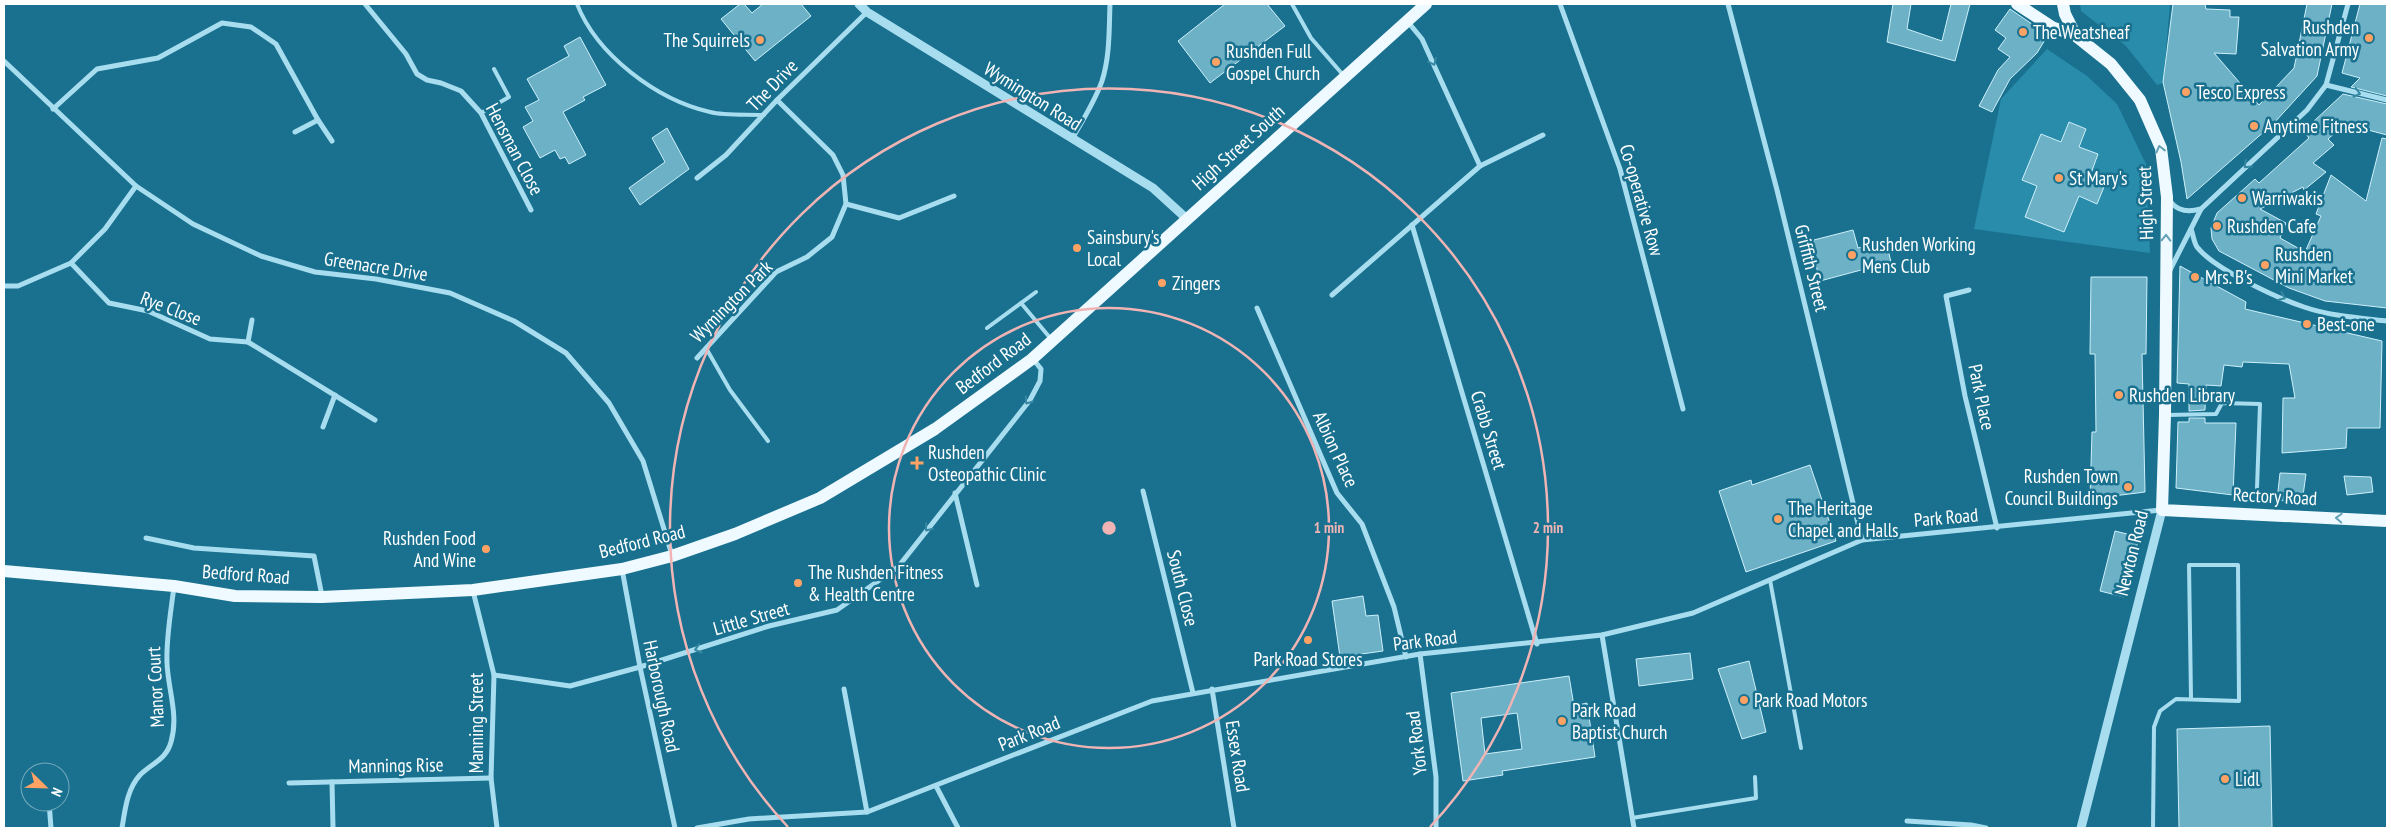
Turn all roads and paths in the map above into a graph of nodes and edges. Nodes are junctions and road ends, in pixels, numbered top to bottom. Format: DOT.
graph roads {
  1 [pos="365,4"];
  2 [pos="577,4"];
  3 [pos="859,4"];
  4 [pos="1110,4"];
  5 [pos="1292,4"];
  6 [pos="1426,4"];
  7 [pos="1560,4"];
  8 [pos="1728,4"];
  9 [pos="2017,4"];
  10 [pos="2062,4"];
  11 [pos="2348,4"];
  12 [pos="866,12"];
  13 [pos="1407,21"];
  14 [pos="2076,36"];
  15 [pos="4,61"];
  16 [pos="494,69"];
  17 [pos="1346,78"];
  18 [pos="2326,85"];
  19 [pos="777,100"];
  20 [pos="2387,100"];
  21 [pos="53,109"];
  22 [pos="481,113"];
  23 [pos="764,115"];
  24 [pos="318,120"];
  25 [pos="295,132"];
  26 [pos="1543,135"];
  27 [pos="1072,139"];
  28 [pos="332,141"];
  29 [pos="1480,166"];
  30 [pos="697,178"];
  31 [pos="136,186"];
  32 [pos="954,196"];
  33 [pos="2167,197"];
  34 [pos="846,204"];
  35 [pos="2201,209"];
  36 [pos="531,210"];
  37 [pos="1187,219"];
  38 [pos="1412,225"];
  39 [pos="2191,228"];
  40 [pos="71,263"];
  41 [pos="2165,279"];
  42 [pos="4,286"];
  43 [pos="1969,290"];
  44 [pos="1036,292"];
  45 [pos="1332,294"];
  46 [pos="1021,303"];
  47 [pos="1257,308"];
  48 [pos="252,320"];
  49 [pos="2387,321"];
  50 [pos="987,328"];
  51 [pos="1053,341"];
  52 [pos="248,342"];
  53 [pos="706,348"];
  54 [pos="697,358"];
  55 [pos="1032,359"];
  56 [pos="334,395"];
  57 [pos="1683,409"];
  58 [pos="2165,415"];
  59 [pos="375,420"];
  60 [pos="323,427"];
  61 [pos="768,441"];
  62 [pos="2257,488"];
  63 [pos="1143,490"];
  64 [pos="955,493"];
  65 [pos="2162,510"];
  66 [pos="2387,521"];
  67 [pos="1997,528"];
  68 [pos="146,538"];
  69 [pos="1862,540"];
  70 [pos="672,556"];
  71 [pos="622,569"];
  72 [pos="4,571"];
  73 [pos="1770,580"];
  74 [pos="977,585"];
  75 [pos="174,586"];
  76 [pos="473,590"];
  77 [pos="322,597"];
  78 [pos="1602,635"];
  79 [pos="1538,644"];
  80 [pos="1420,654"];
  81 [pos="1406,657"];
  82 [pos="640,667"];
  83 [pos="494,675"];
  84 [pos="844,689"];
  85 [pos="1212,689"];
  86 [pos="1193,693"];
  87 [pos="2191,698"];
  88 [pos="1801,748"];
  89 [pos="491,778"];
  90 [pos="1755,778"];
  91 [pos="332,782"];
  92 [pos="289,783"];
  93 [pos="936,786"];
  94 [pos="50,812"];
  95 [pos="867,812"];
  96 [pos="1632,818"];
  97 [pos="1907,821"];
  98 [pos="51,828"];
  99 [pos="122,828"];
  100 [pos="333,828"];
  101 [pos="497,828"];
  102 [pos="676,828"];
  103 [pos="697,828"];
  104 [pos="958,828"];
  105 [pos="1234,828"];
  106 [pos="1436,828"];
  107 [pos="1634,828"];
  108 [pos="1986,828"];
  109 [pos="2081,828"];
  110 [pos="2153,828"];
  1 -- 22 [label="street, Hensman Close"];
  2 -- 23 [label="lane"];
  3 -- 12 [label="street, Wymington Road"];
  4 -- 27 [label="street"];
  5 -- 17 [label="lane"];
  6 -- 13 [label="main road, High Street South"];
  7 -- 57 [label="street, Co-operative Row"];
  8 -- 69 [label="street, Griffith Street"];
  9 -- 14 [label="main road"];
  10 -- 14 [label="main road"];
  11 -- 18 [label="street"];
  12 -- 19 [label="street, The Drive"];
  12 -- 27 [label="street, Wymington Road"];
  13 -- 17 [label="main road, High Street South"];
  13 -- 29 [label="street, one-way"];
  33 -- 14 [label="main road, High Street, one-way"];
  15 -- 21 [label="street, Greenacre Drive"];
  16 -- 22 [label="lane"];
  17 -- 37 [label="main road, High Street South"];
  18 -- 20 [label="street, one-way"];
  18 -- 35 [label="street, one-way"];
  19 -- 23 [label="street, The Drive"];
  19 -- 34 [label="street, Wymington Park"];
  21 -- 24 [label="street"];
  21 -- 31 [label="street, Greenacre Drive"];
  22 -- 36 [label="street, Hensman Close"];
  23 -- 30 [label="street, The Drive"];
  24 -- 25 [label="street"];
  24 -- 28 [label="street"];
  26 -- 29 [label="street"];
  27 -- 37 [label="street, Wymington Road"];
  29 -- 38 [label="street"];
  31 -- 40 [label="street"];
  31 -- 70 [label="street, Greenacre Drive"];
  32 -- 34 [label="street"];
  33 -- 35 [label="street"];
  41 -- 33 [label="main road, High Street, one-way"];
  34 -- 53 [label="street, Wymington Park"];
  35 -- 39 [label="street"];
  37 -- 51 [label="main road, Bedford Road"];
  38 -- 45 [label="street"];
  38 -- 79 [label="street, Crabb Street"];
  39 -- 41 [label="street"];
  39 -- 49 [label="street, one-way"];
  40 -- 42 [label="street"];
  40 -- 52 [label="street, Rye Close"];
  41 -- 58 [label="main road, Newton Road"];
  43 -- 67 [label="street, Park Place"];
  44 -- 46 [label="lane"];
  46 -- 50 [label="lane"];
  46 -- 51 [label="lane"];
  47 -- 81 [label="street, Albion Place"];
  48 -- 52 [label="street"];
  51 -- 55 [label="main road, Bedford Road"];
  52 -- 56 [label="street, Rye Close"];
  53 -- 54 [label="street, Wymington Park"];
  53 -- 61 [label="lane"];
  55 -- 64 [label="street, Little Street, one-way"];
  55 -- 70 [label="main road, Bedford Road"];
  56 -- 59 [label="street, Rye Close"];
  56 -- 60 [label="street"];
  58 -- 62 [label="lane"];
  58 -- 65 [label="main road, Newton Road"];
  63 -- 86 [label="street, South Close"];
  64 -- 74 [label="street"];
  64 -- 82 [label="street, Little Street, one-way"];
  66 -- 65 [label="main road, Rectory Road, one-way"];
  65 -- 67 [label="street, Park Road"];
  65 -- 109 [label="street, Newton Road"];
  67 -- 69 [label="street, Park Road"];
  68 -- 77 [label="street"];
  69 -- 73 [label="street, Park Road"];
  70 -- 71 [label="main road, Bedford Road"];
  71 -- 76 [label="main road, Bedford Road"];
  71 -- 82 [label="street, Harborough Road"];
  72 -- 75 [label="main road, Bedford Road"];
  73 -- 78 [label="street, Park Road"];
  73 -- 88 [label="lane"];
  75 -- 77 [label="main road, Bedford Road"];
  75 -- 99 [label="street, Manor Court"];
  76 -- 77 [label="main road, Bedford Road"];
  76 -- 83 [label="street, Manning Street"];
  78 -- 79 [label="street, Park Road"];
  78 -- 96 [label="street"];
  79 -- 80 [label="street, Park Road"];
  80 -- 81 [label="street, Park Road"];
  80 -- 106 [label="street, York Road"];
  81 -- 85 [label="street, Park Road"];
  82 -- 83 [label="street, Little Street"];
  82 -- 102 [label="street, Harborough Road"];
  83 -- 89 [label="street, Manning Street"];
  84 -- 95 [label="street"];
  85 -- 86 [label="street, Park Road"];
  85 -- 105 [label="street, Essex Road"];
  86 -- 93 [label="street, Park Road"];
  87 -- 87 [label="lane"];
  87 -- 110 [label="lane"];
  89 -- 91 [label="street, Mannings Rise"];
  89 -- 101 [label="street, Manning Street"];
  90 -- 96 [label="lane"];
  91 -- 92 [label="street, Mannings Rise"];
  91 -- 100 [label="street, Mannings Rise"];
  93 -- 95 [label="street, Park Road"];
  93 -- 104 [label="street"];
  94 -- 98 [label="street"];
  95 -- 103 [label="street, Park Road"];
  96 -- 107 [label="street"];
  97 -- 108 [label="street"];
}
